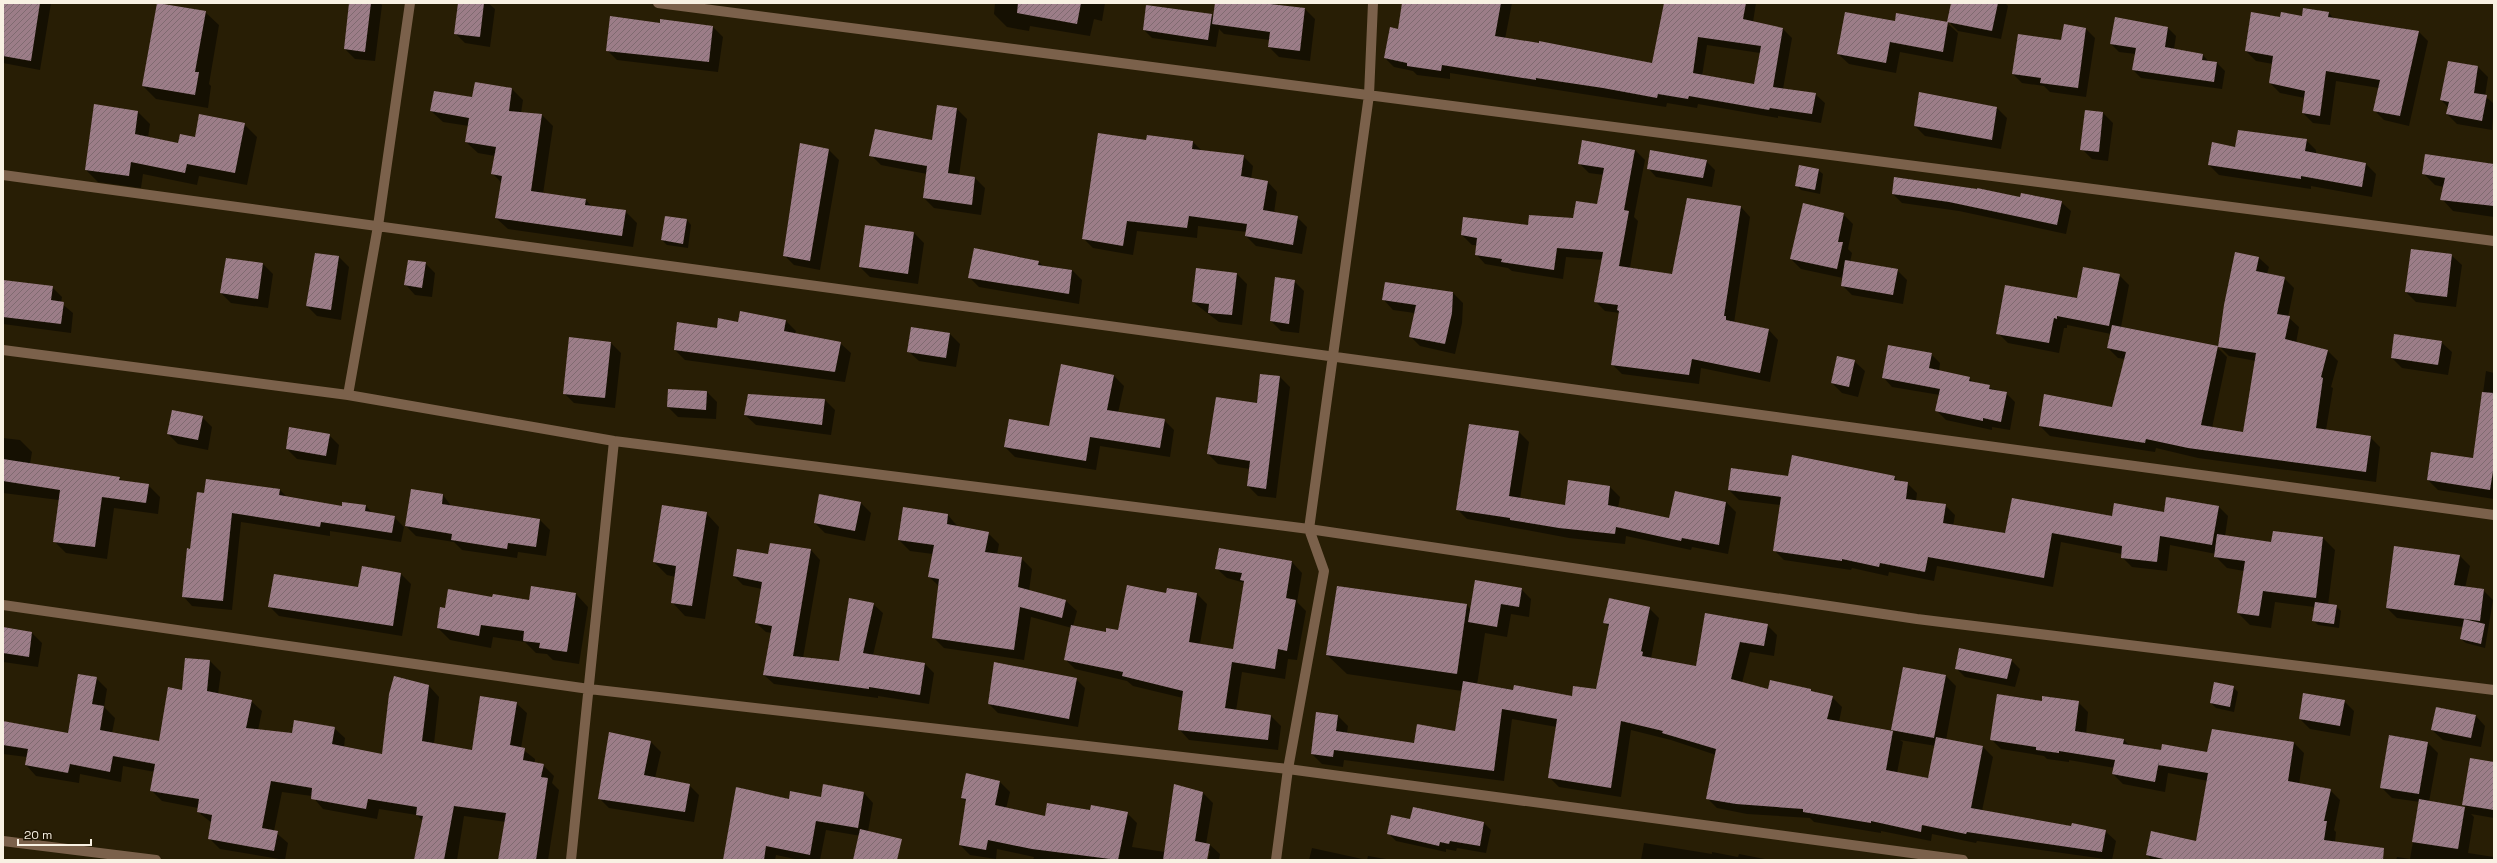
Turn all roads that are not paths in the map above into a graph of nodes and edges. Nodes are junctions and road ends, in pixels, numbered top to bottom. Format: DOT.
graph roads {
  1 [pos="410,3"];
  2 [pos="658,3"];
  3 [pos="1373,3"];
  4 [pos="1369,95"];
  5 [pos="3,175"];
  6 [pos="378,226"];
  7 [pos="2494,240"];
  8 [pos="3,350"];
  9 [pos="1333,356"];
  10 [pos="348,395"];
  11 [pos="614,441"];
  12 [pos="2494,515"];
  13 [pos="1309,529"];
  14 [pos="3,605"];
  15 [pos="589,689"];
  16 [pos="2494,690"];
  17 [pos="1288,769"];
  18 [pos="3,841"];
  19 [pos="156,860"];
  20 [pos="571,860"];
  21 [pos="1276,860"];
  22 [pos="1963,860"];
  1 -- 6 [label="street"];
  2 -- 4 [label="street"];
  3 -- 4 [label="street"];
  4 -- 7 [label="street"];
  4 -- 9 [label="street"];
  5 -- 6 [label="street"];
  6 -- 9 [label="street"];
  6 -- 10 [label="street"];
  8 -- 10 [label="street"];
  9 -- 12 [label="street"];
  9 -- 13 [label="street"];
  10 -- 11 [label="street"];
  11 -- 13 [label="street"];
  11 -- 15 [label="street"];
  13 -- 16 [label="street"];
  13 -- 17 [label="street"];
  14 -- 15 [label="street"];
  15 -- 17 [label="street"];
  15 -- 20 [label="street"];
  17 -- 21 [label="street"];
  17 -- 22 [label="street"];
  18 -- 19 [label="street"];
}
